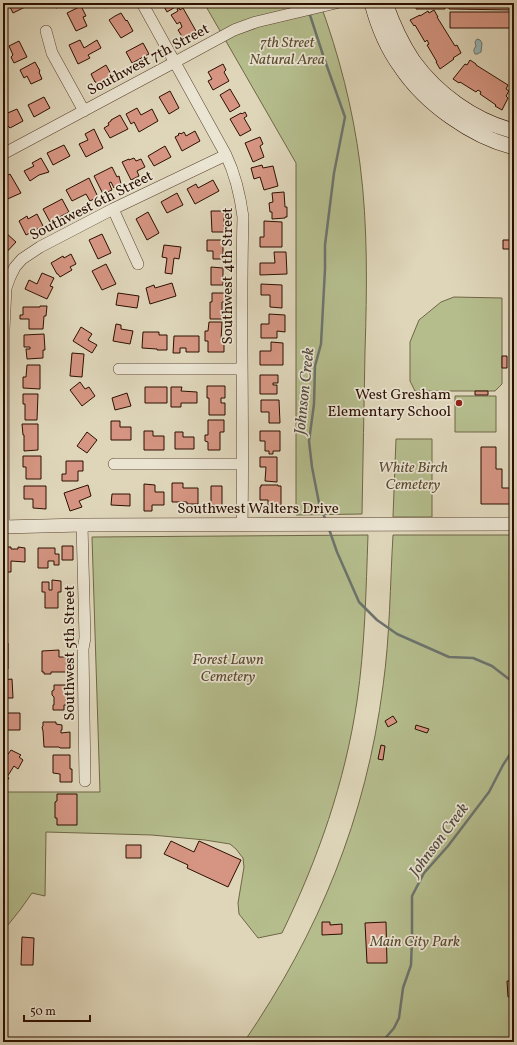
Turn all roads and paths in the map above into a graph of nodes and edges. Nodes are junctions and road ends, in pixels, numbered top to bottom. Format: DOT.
graph roads {
  1 [pos="142,3"];
  2 [pos="336,3"];
  3 [pos="372,3"];
  4 [pos="385,3"];
  5 [pos="46,31"];
  6 [pos="175,62"];
  7 [pos="84,111"];
  8 [pos="514,131"];
  9 [pos="514,147"];
  10 [pos="3,154"];
  11 [pos="226,155"];
  12 [pos="113,209"];
  13 [pos="138,264"];
  14 [pos="3,329"];
  15 [pos="242,368"];
  16 [pos="119,369"];
  17 [pos="114,464"];
  18 [pos="243,464"];
  19 [pos="514,524"];
  20 [pos="82,525"];
  21 [pos="242,525"];
  22 [pos="4,527"];
  23 [pos="85,781"];
  1 -- 6 [label="street, Southwest 4th Street"];
  2 -- 6 [label="street, Southwest 7th Street"];
  3 -- 9 [label="main road"];
  4 -- 8 [label="main road"];
  5 -- 7 [label="street"];
  6 -- 7 [label="street, Southwest 7th Street"];
  6 -- 11 [label="street, Southwest 4th Street"];
  7 -- 10 [label="street, Southwest 7th Street"];
  11 -- 12 [label="street, Southwest 6th Street"];
  11 -- 15 [label="street, Southwest 4th Street"];
  12 -- 13 [label="street"];
  12 -- 14 [label="street, Southwest 6th Street"];
  14 -- 22 [label="street, Southwest 6th Street"];
  15 -- 16 [label="street"];
  15 -- 18 [label="street, Southwest 4th Street"];
  17 -- 18 [label="street"];
  18 -- 21 [label="street, Southwest 4th Street"];
  19 -- 21 [label="street, Southwest Walters Drive"];
  20 -- 21 [label="street, Southwest Walters Drive"];
  20 -- 22 [label="street, Southwest Walters Drive"];
  20 -- 23 [label="street, Southwest 5th Street"];
}
